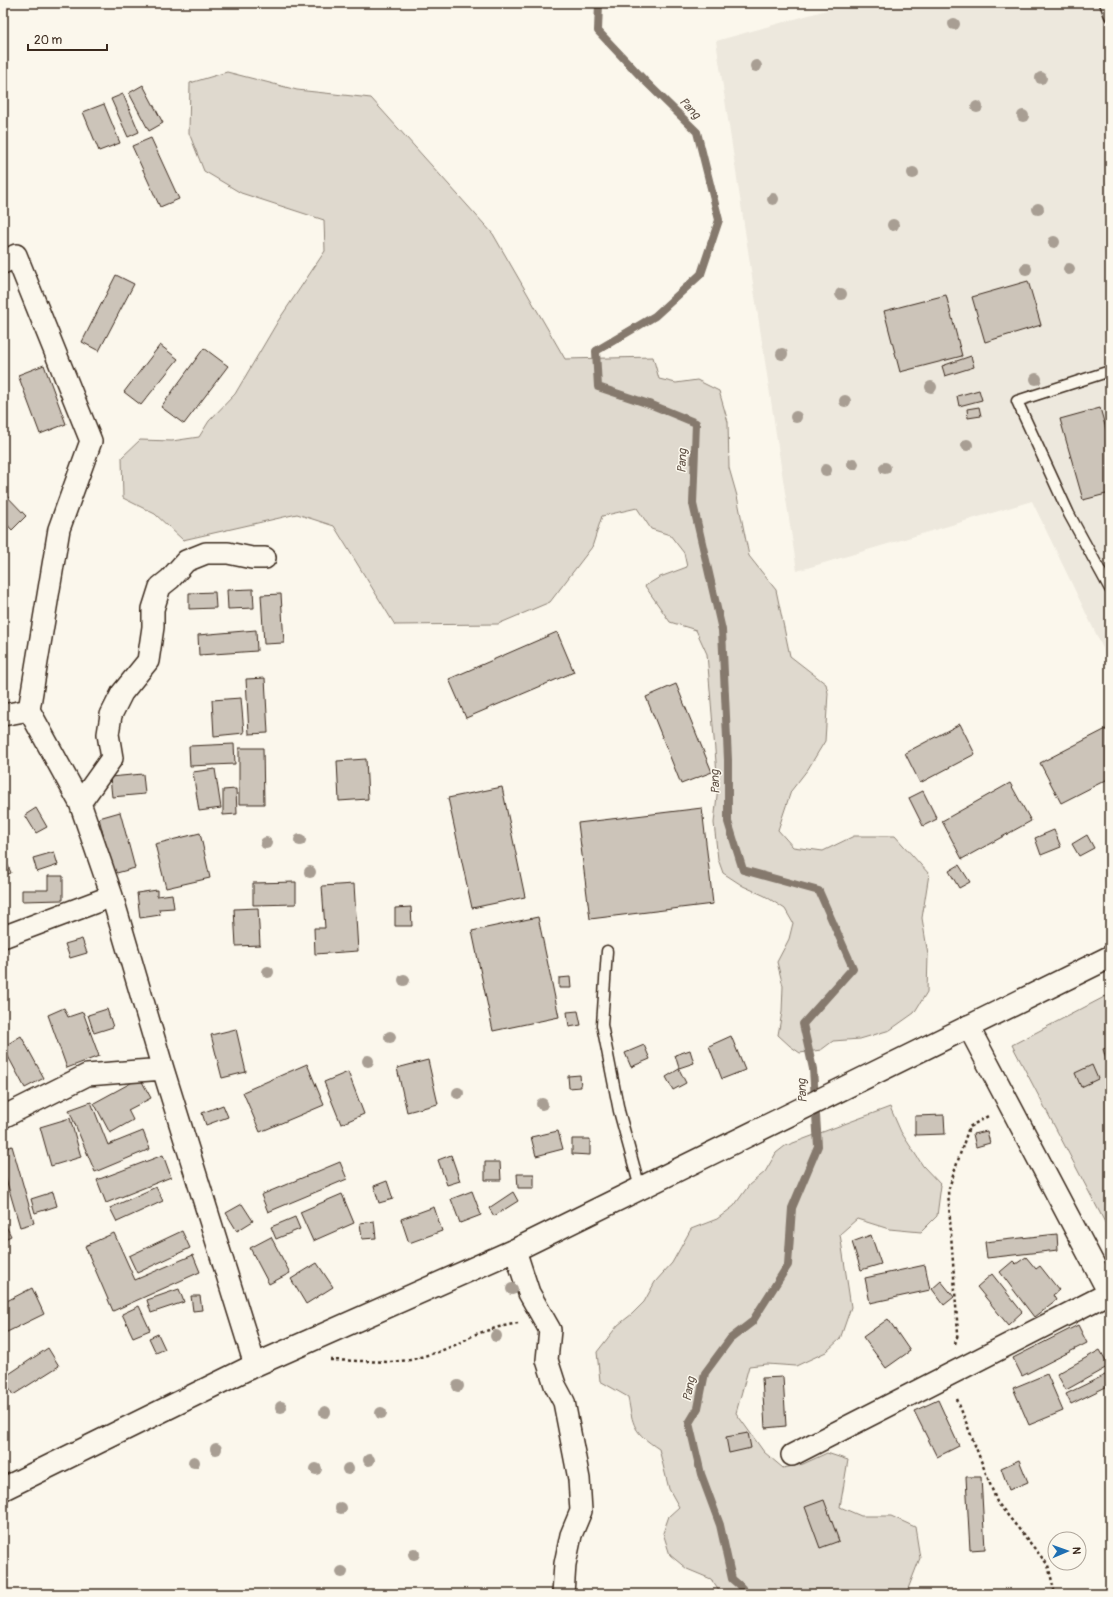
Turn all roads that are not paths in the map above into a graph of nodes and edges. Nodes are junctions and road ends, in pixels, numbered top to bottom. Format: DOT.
graph roads {
  1 [pos="1105,3"];
  2 [pos="1110,16"];
  3 [pos="3,262"];
  4 [pos="1110,371"];
  5 [pos="265,558"];
  6 [pos="1110,589"];
  7 [pos="29,710"];
  8 [pos="3,715"];
  9 [pos="80,803"];
  10 [pos="112,896"];
  11 [pos="3,937"];
  12 [pos="607,952"];
  13 [pos="1110,957"];
  14 [pos="968,1026"];
  15 [pos="163,1069"];
  16 [pos="3,1117"];
  17 [pos="640,1188"];
  18 [pos="515,1250"];
  19 [pos="1109,1294"];
  20 [pos="255,1365"];
  21 [pos="792,1455"];
  22 [pos="3,1489"];
  23 [pos="563,1594"];
  1 -- 2 [label="lane"];
  3 -- 7 [label="street"];
  4 -- 6 [label="lane"];
  5 -- 9 [label="street"];
  7 -- 8 [label="street"];
  7 -- 9 [label="street"];
  9 -- 10 [label="street"];
  10 -- 11 [label="street"];
  10 -- 15 [label="street"];
  12 -- 17 [label="lane"];
  13 -- 14 [label="highway"];
  14 -- 17 [label="highway"];
  14 -- 19 [label="street"];
  15 -- 16 [label="street"];
  15 -- 20 [label="street"];
  17 -- 18 [label="highway"];
  18 -- 20 [label="highway"];
  18 -- 23 [label="street"];
  19 -- 21 [label="street"];
  20 -- 22 [label="highway"];
}
